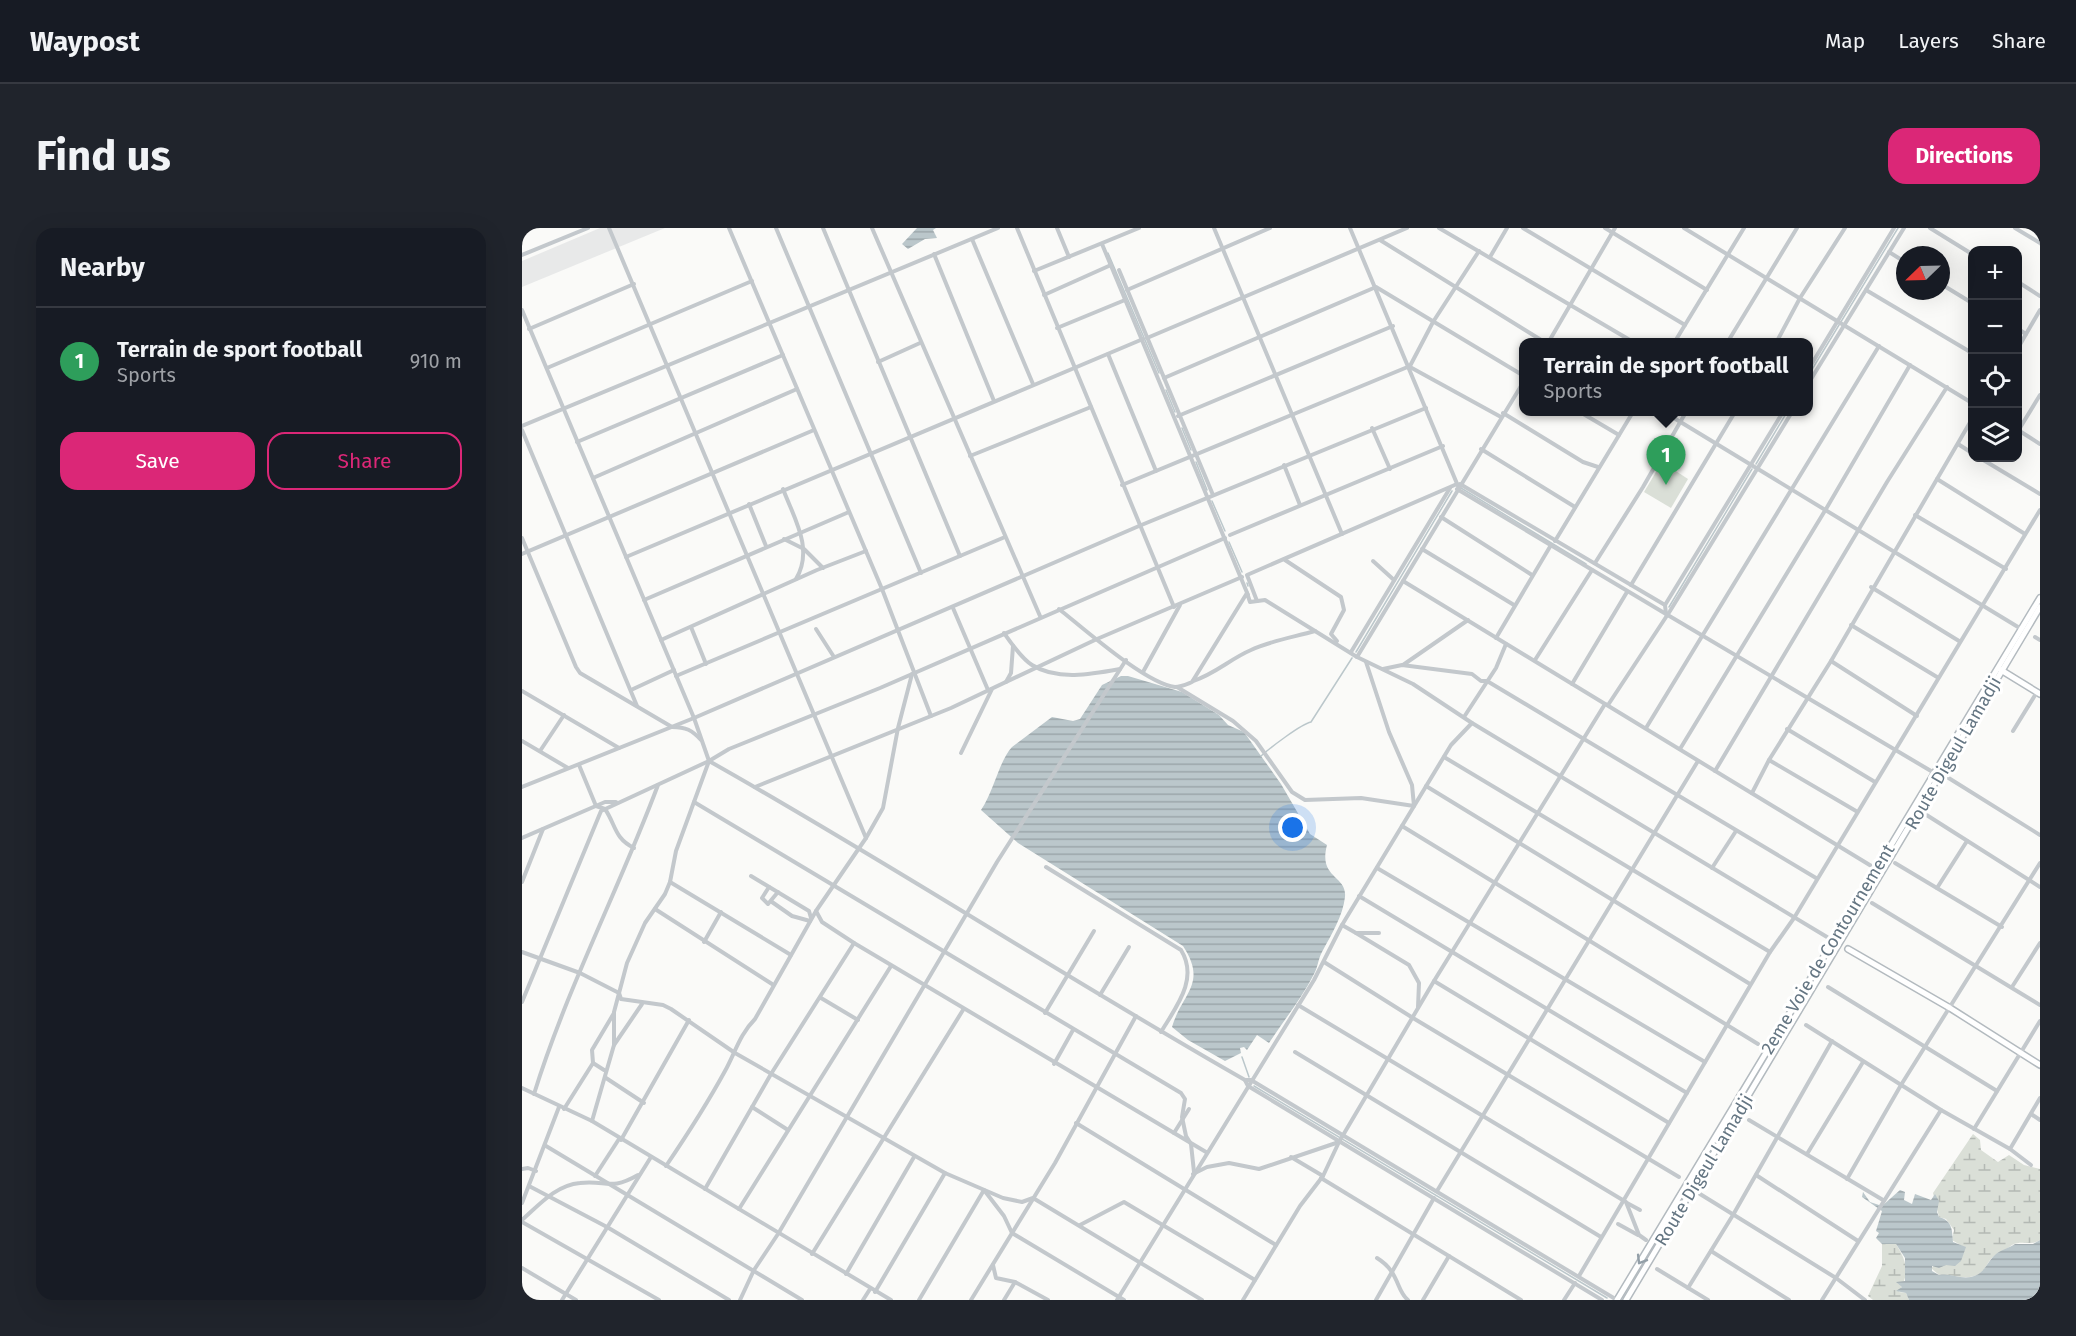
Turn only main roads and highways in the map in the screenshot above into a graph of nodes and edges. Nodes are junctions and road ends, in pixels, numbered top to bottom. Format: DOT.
graph roads {
  1 [pos="2040,598"];
  2 [pos="2040,607"];
  3 [pos="2000,669"];
  4 [pos="2038,693"];
  5 [pos="1848,949"];
  6 [pos="2040,1065"];
  7 [pos="1617,1300"];
  8 [pos="1626,1300"];
  1 -- 3 [label="main road, 2eme Voie de Contournement"];
  2 -- 3 [label="main road, Route Digeul Lamadji"];
  3 -- 4 [label="main road"];
  3 -- 7 [label="main road, 2eme Voie de Contournement, one-way"];
  3 -- 8 [label="main road, Route Digeul Lamadji"];
  5 -- 6 [label="main road"];
}
